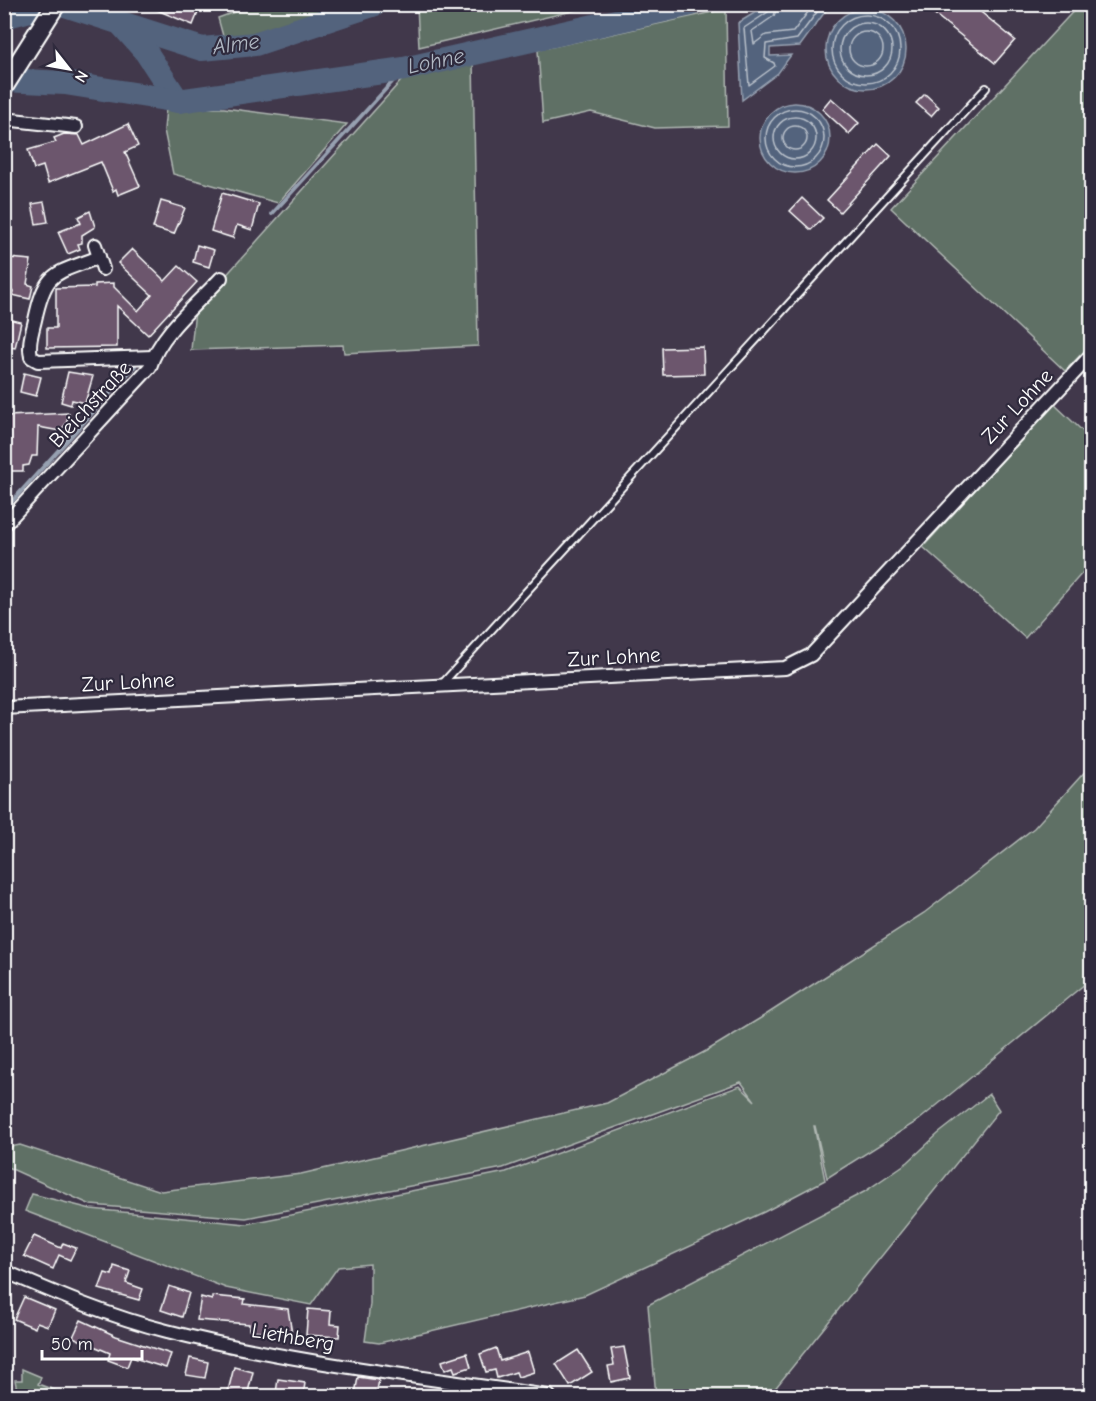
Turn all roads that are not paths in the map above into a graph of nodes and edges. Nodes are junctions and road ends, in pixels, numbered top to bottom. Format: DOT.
graph roads {
  1 [pos="56,4"];
  2 [pos="4,86"];
  3 [pos="986,88"];
  4 [pos="4,119"];
  5 [pos="76,127"];
  6 [pos="99,257"];
  7 [pos="221,278"];
  8 [pos="1092,354"];
  9 [pos="153,357"];
  10 [pos="4,525"];
  11 [pos="442,684"];
  12 [pos="4,708"];
  13 [pos="4,1271"];
  14 [pos="549,1396"];
  1 -- 2 [label="street"];
  3 -- 11 [label="lane"];
  4 -- 5 [label="street"];
  6 -- 9 [label="street"];
  7 -- 9 [label="street, Bleichstraße"];
  8 -- 11 [label="street, Zur Lohne"];
  9 -- 10 [label="street, Bleichstraße"];
  11 -- 12 [label="street, Zur Lohne"];
  13 -- 14 [label="street, Liethberg"];
}
